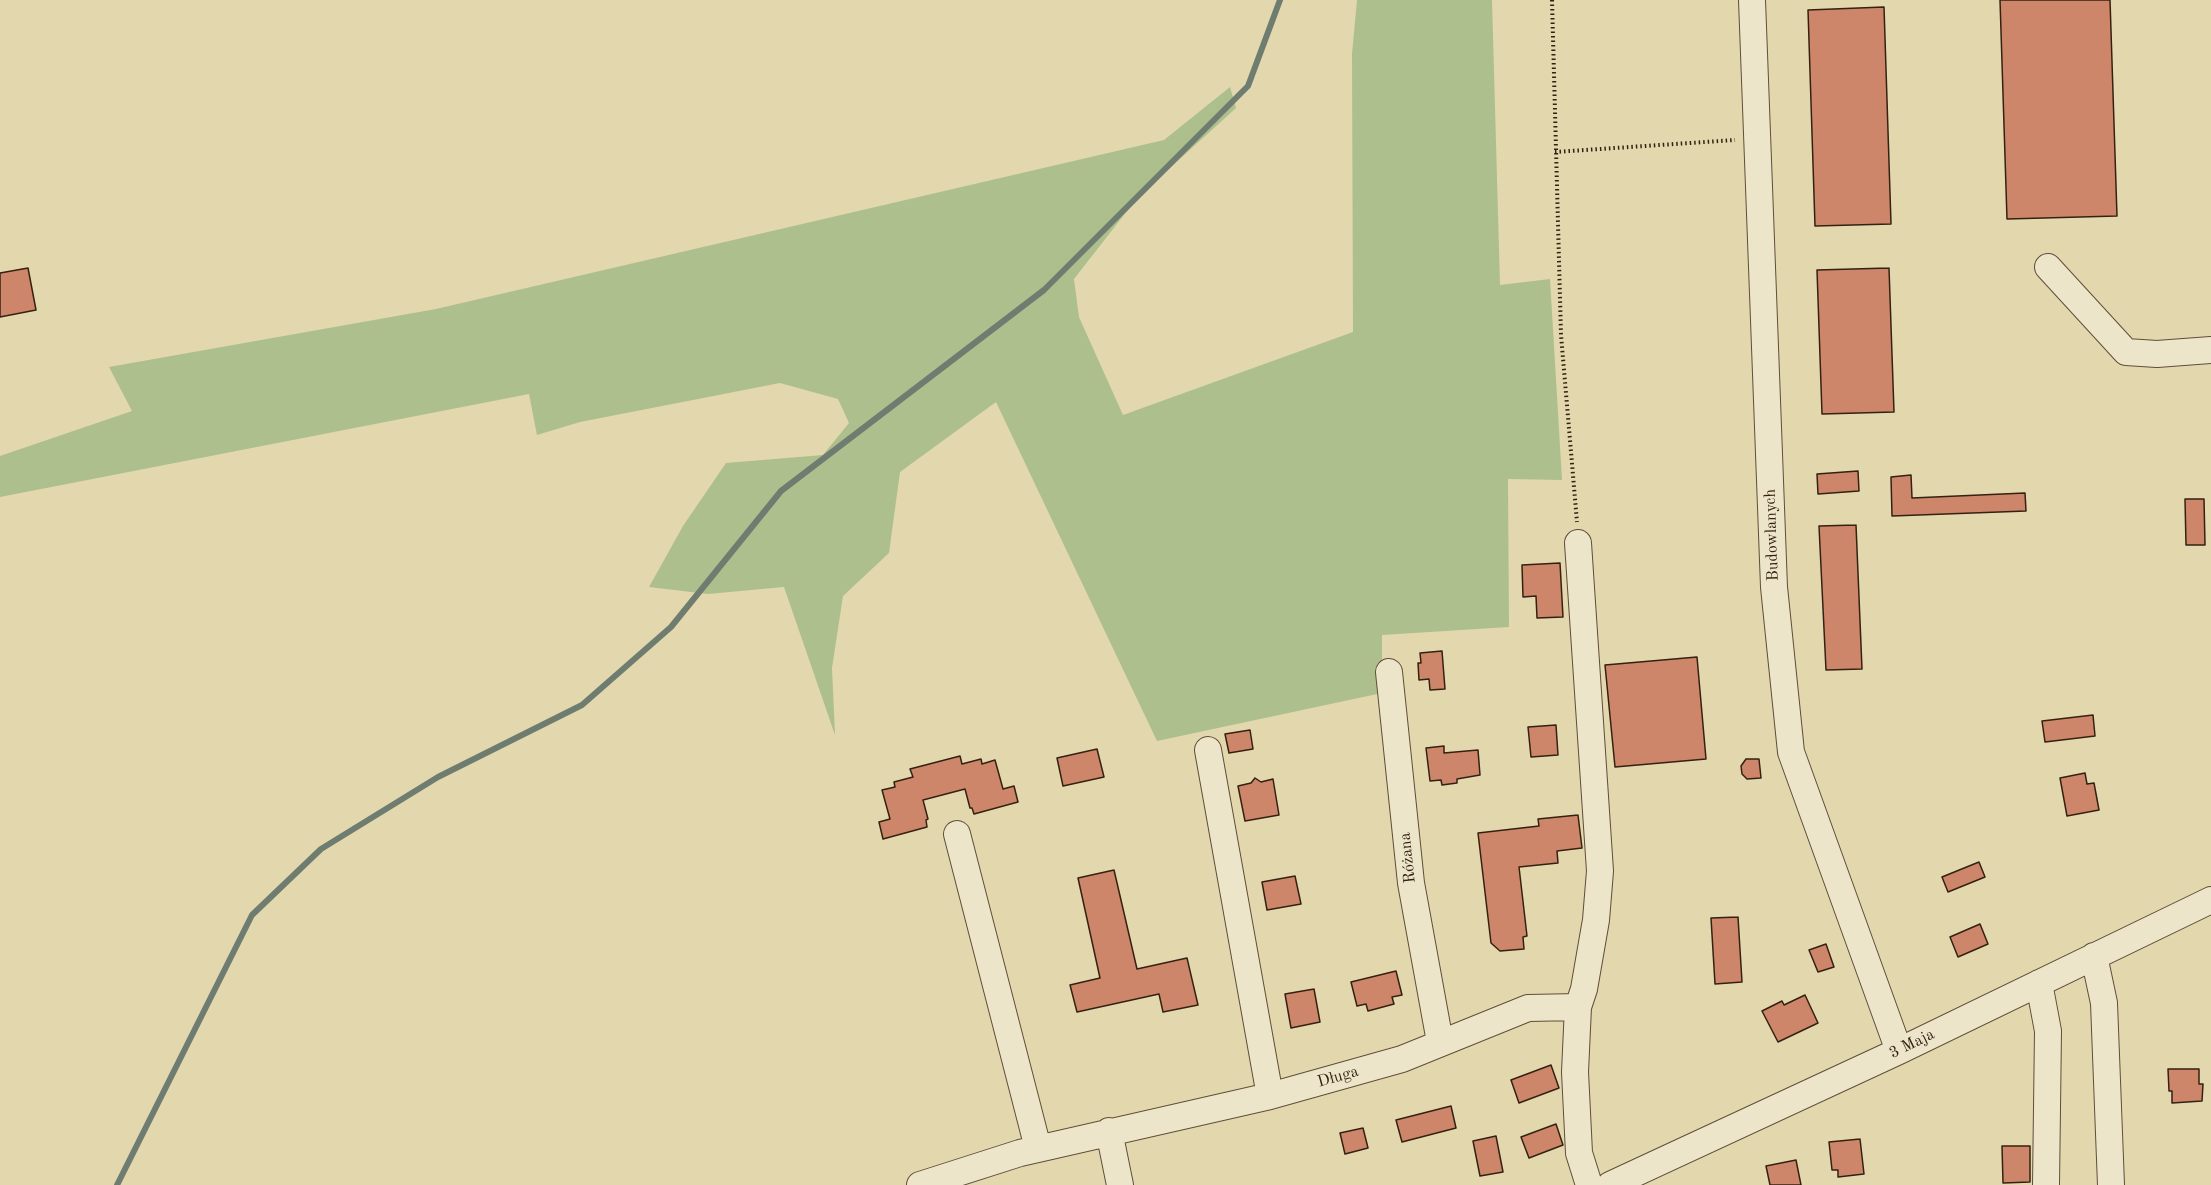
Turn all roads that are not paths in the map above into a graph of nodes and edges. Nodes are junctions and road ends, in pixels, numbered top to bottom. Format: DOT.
graph roads {
  1 [pos="1752,0"];
  2 [pos="2048,267"];
  3 [pos="2211,350"];
  4 [pos="1578,543"];
  5 [pos="1389,672"];
  6 [pos="1208,750"];
  7 [pos="957,834"];
  8 [pos="2211,900"];
  9 [pos="2094,956"];
  10 [pos="2039,983"];
  11 [pos="1578,1007"];
  12 [pos="1440,1042"];
  13 [pos="1899,1051"];
  14 [pos="1270,1096"];
  15 [pos="1109,1131"];
  16 [pos="1038,1148"];
  17 [pos="920,1185"];
  18 [pos="1120,1185"];
  19 [pos="1589,1185"];
  20 [pos="1610,1185"];
  21 [pos="2046,1185"];
  22 [pos="2111,1185"];
  1 -- 13 [label="street, Budowlanych"];
  2 -- 3 [label="street"];
  4 -- 11 [label="street"];
  5 -- 12 [label="street, Różana"];
  6 -- 14 [label="street"];
  7 -- 16 [label="street"];
  8 -- 9 [label="street, 3 Maja"];
  9 -- 10 [label="street, 3 Maja"];
  9 -- 22 [label="street"];
  10 -- 13 [label="street, 3 Maja"];
  10 -- 21 [label="street"];
  11 -- 12 [label="street, Długa"];
  11 -- 19 [label="street"];
  12 -- 14 [label="street, Długa"];
  13 -- 20 [label="street, 3 Maja"];
  14 -- 15 [label="street, Długa"];
  15 -- 16 [label="street, Długa"];
  15 -- 18 [label="street"];
  16 -- 17 [label="street, Długa"];
}
